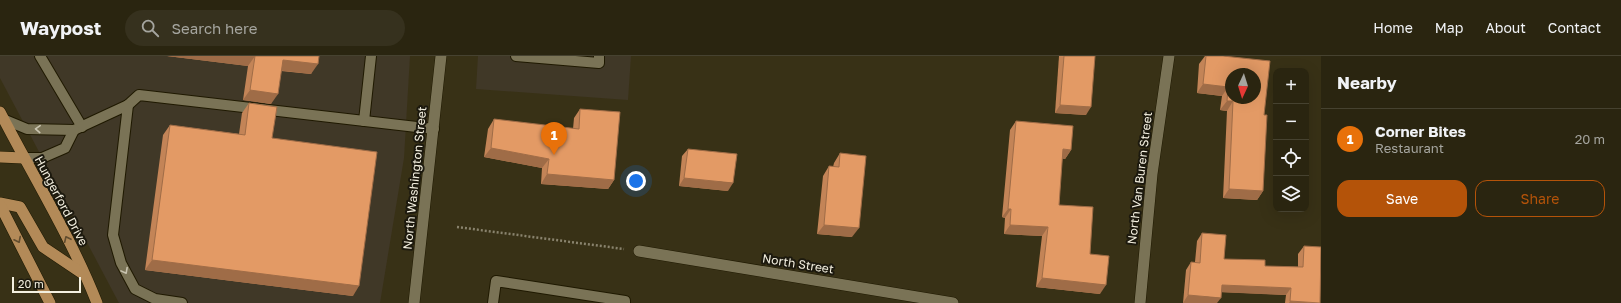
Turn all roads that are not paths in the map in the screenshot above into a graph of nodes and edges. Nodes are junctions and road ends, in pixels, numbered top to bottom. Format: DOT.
graph roads {
  1 [pos="40,56"];
  2 [pos="371,56"];
  3 [pos="441,56"];
  4 [pos="516,56"];
  5 [pos="1169,56"];
  6 [pos="599,60"];
  7 [pos="128,105"];
  8 [pos="2,116"];
  9 [pos="364,121"];
  10 [pos="78,129"];
  11 [pos="434,129"];
  12 [pos="0,157"];
  13 [pos="23,158"];
  14 [pos="0,204"];
  15 [pos="639,251"];
  16 [pos="84,274"];
  17 [pos="50,303"];
  18 [pos="97,303"];
  19 [pos="182,303"];
  20 [pos="414,303"];
  21 [pos="493,303"];
  22 [pos="625,303"];
  23 [pos="953,303"];
  24 [pos="1140,303"];
  1 -- 10 [label="lane"];
  2 -- 9 [label="lane"];
  3 -- 11 [label="street, North Washington Street"];
  4 -- 6 [label="lane"];
  5 -- 24 [label="street, North Van Buren Street"];
  7 -- 9 [label="lane"];
  7 -- 10 [label="lane"];
  7 -- 19 [label="lane, one-way"];
  10 -- 8 [label="lane, one-way"];
  8 -- 13 [label="main road, Hungerford Drive"];
  9 -- 11 [label="lane"];
  10 -- 13 [label="lane"];
  11 -- 20 [label="street, North Washington Street"];
  12 -- 13 [label="main road"];
  16 -- 13 [label="main road, Hungerford Drive, one-way"];
  14 -- 16 [label="main road"];
  14 -- 17 [label="main road, one-way"];
  15 -- 23 [label="street, North Street"];
  16 -- 18 [label="main road, Hungerford Drive"];
  21 -- 22 [label="lane"];
}
